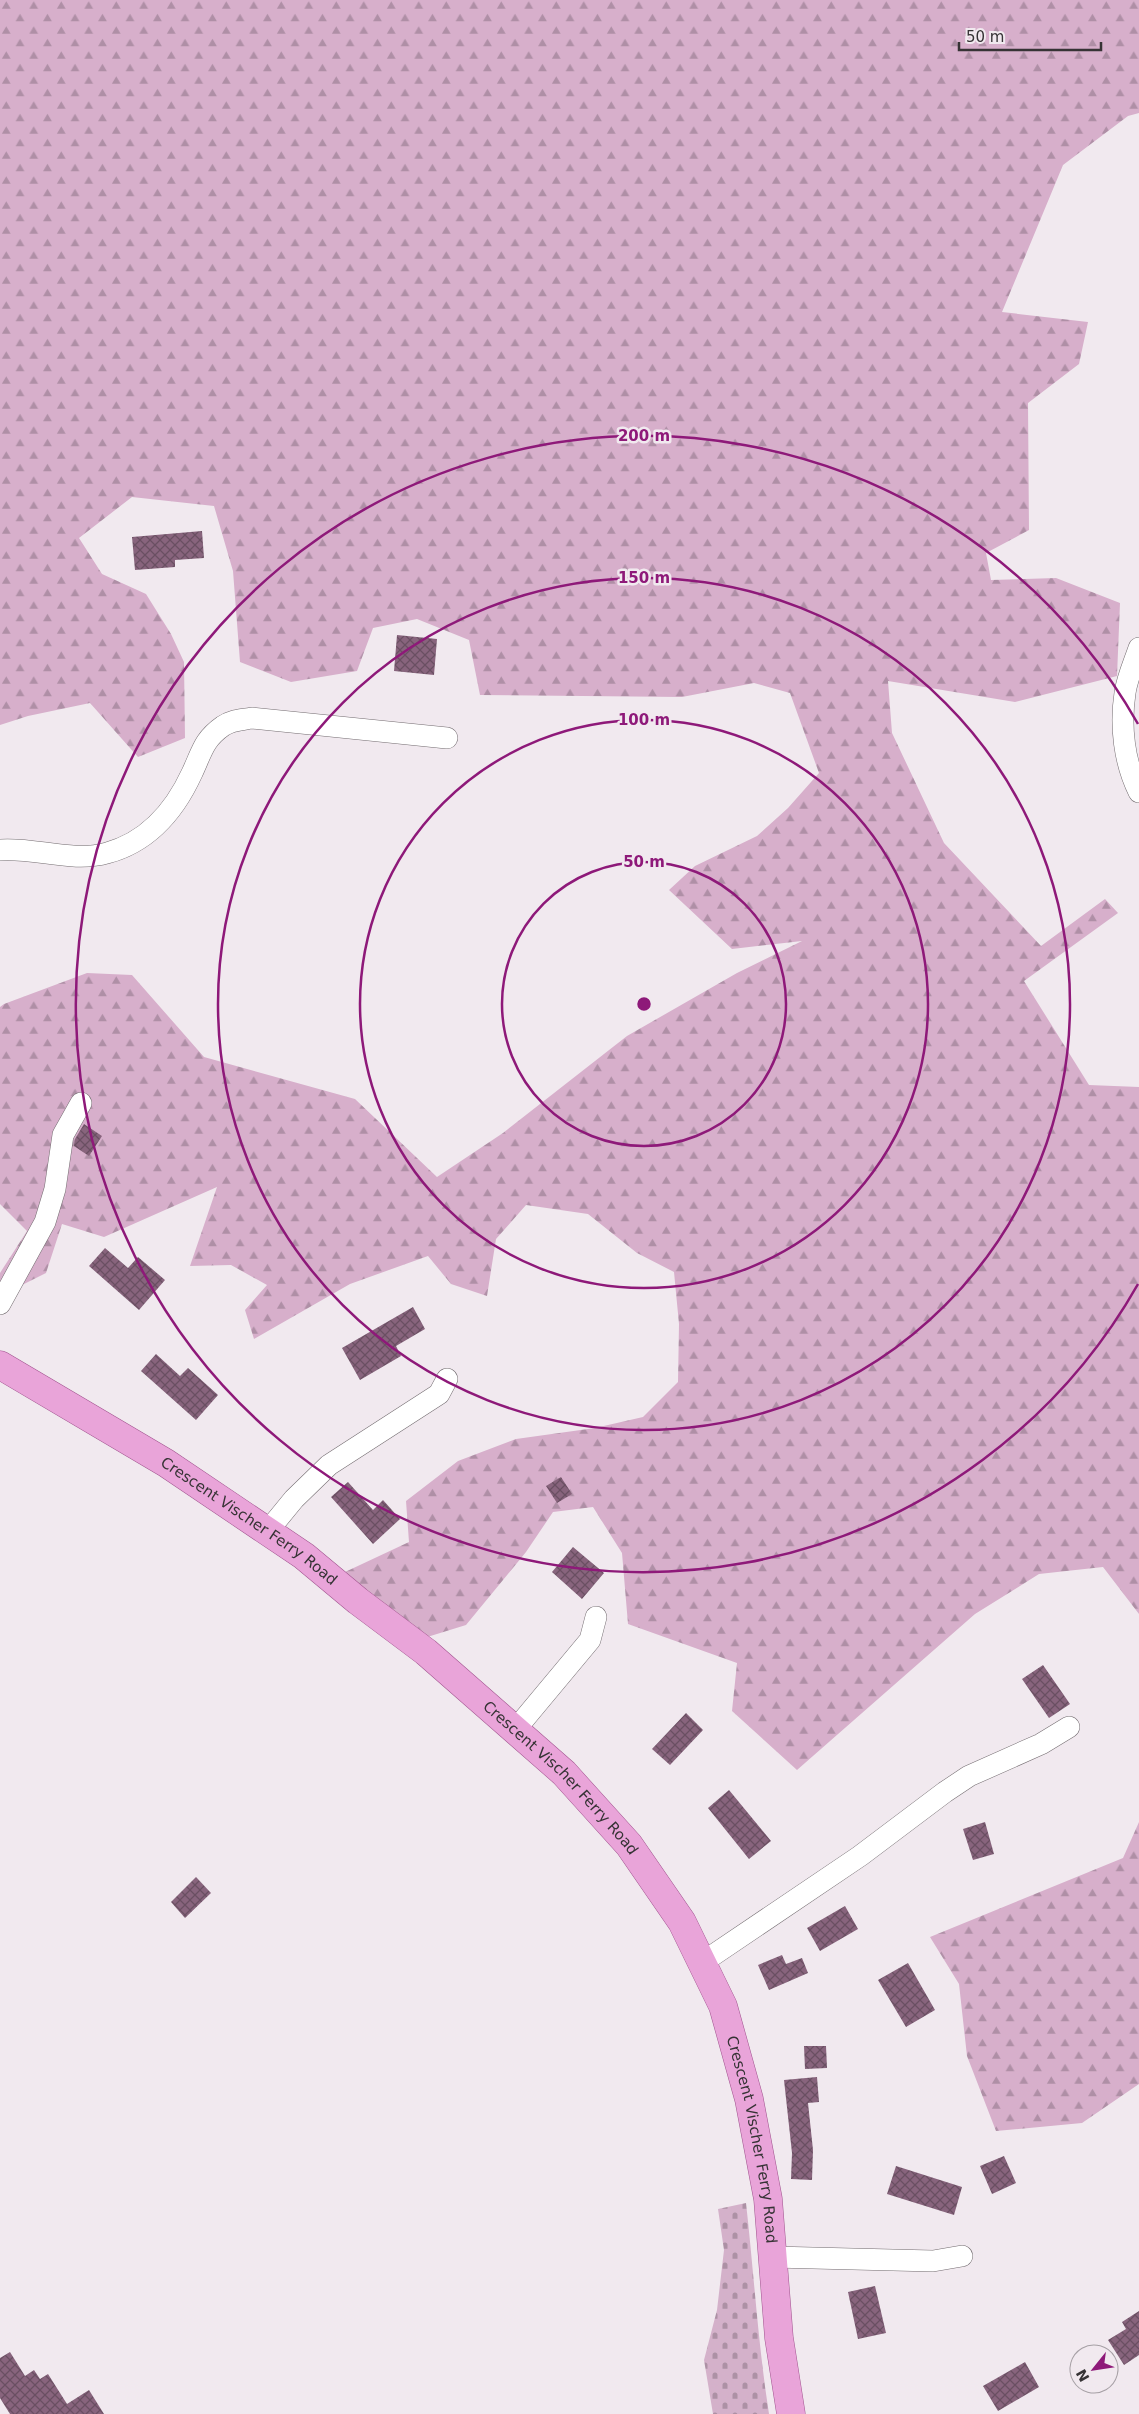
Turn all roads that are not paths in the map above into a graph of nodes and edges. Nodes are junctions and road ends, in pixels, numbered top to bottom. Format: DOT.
graph roads {
  1 [pos="1139,648"];
  2 [pos="447,738"];
  3 [pos="1139,792"];
  4 [pos="0,850"];
  5 [pos="81,1103"];
  6 [pos="0,1304"];
  7 [pos="0,1365"];
  8 [pos="447,1379"];
  9 [pos="267,1532"];
  10 [pos="596,1617"];
  11 [pos="1069,1727"];
  12 [pos="515,1730"];
  13 [pos="703,1962"];
  14 [pos="962,2256"];
  15 [pos="773,2257"];
  16 [pos="791,2414"];
  1 -- 3 [label="street"];
  2 -- 4 [label="street"];
  5 -- 6 [label="street"];
  7 -- 9 [label="main road, Crescent Vischer Ferry Road"];
  8 -- 9 [label="street"];
  9 -- 12 [label="main road, Crescent Vischer Ferry Road"];
  10 -- 12 [label="street"];
  11 -- 13 [label="street"];
  12 -- 13 [label="main road, Crescent Vischer Ferry Road"];
  13 -- 15 [label="main road, Crescent Vischer Ferry Road"];
  14 -- 15 [label="street"];
  15 -- 16 [label="main road, Crescent Vischer Ferry Road"];
}
